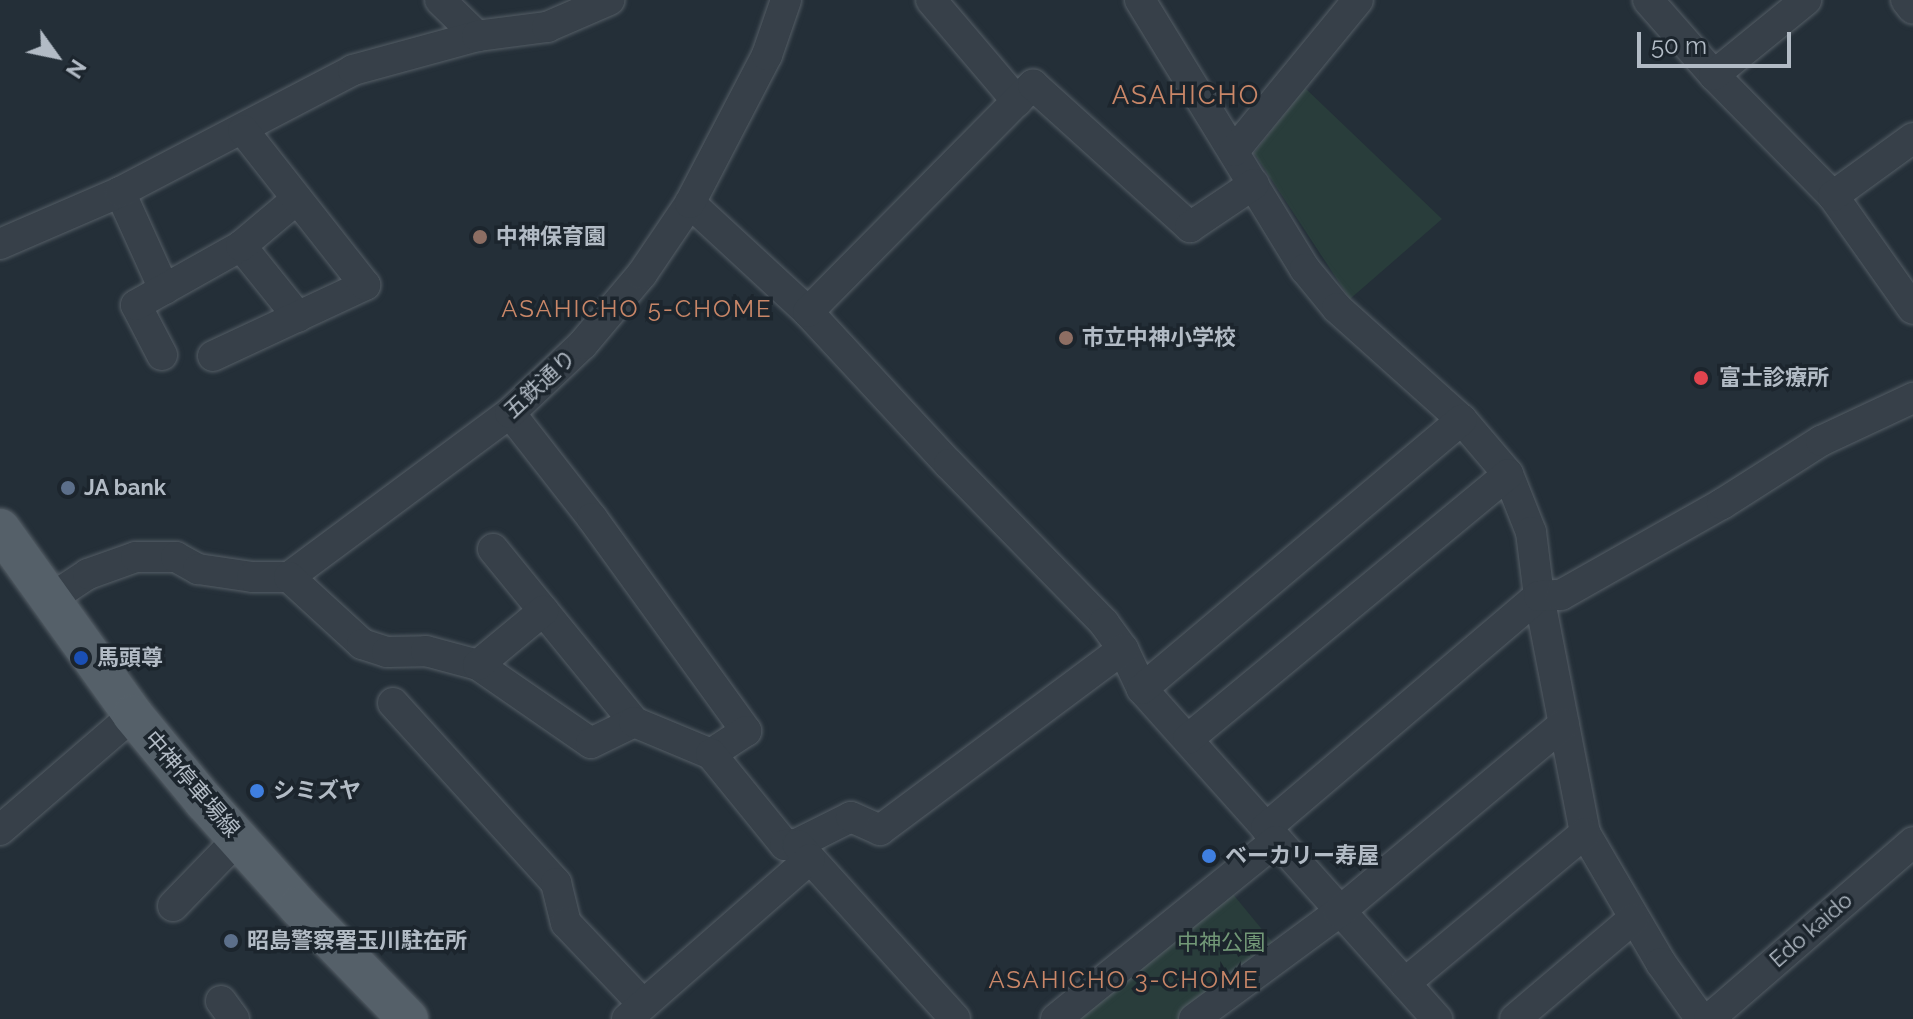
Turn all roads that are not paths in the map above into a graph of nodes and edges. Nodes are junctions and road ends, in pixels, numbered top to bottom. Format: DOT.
graph roads {
  1 [pos="440,0"];
  2 [pos="609,0"];
  3 [pos="786,0"];
  4 [pos="931,0"];
  5 [pos="1140,0"];
  6 [pos="1358,0"];
  7 [pos="1806,0"];
  8 [pos="1906,0"];
  9 [pos="1663,5"];
  10 [pos="1913,9"];
  11 [pos="477,36"];
  12 [pos="1714,75"];
  13 [pos="1017,101"];
  14 [pos="243,130"];
  15 [pos="1913,138"];
  16 [pos="1234,151"];
  17 [pos="1254,184"];
  18 [pos="120,192"];
  19 [pos="1833,196"];
  20 [pos="297,199"];
  21 [pos="690,203"];
  22 [pos="0,244"];
  23 [pos="241,246"];
  24 [pos="164,289"];
  25 [pos="1913,309"];
  26 [pos="808,312"];
  27 [pos="298,317"];
  28 [pos="149,347"];
  29 [pos="213,356"];
  30 [pos="1913,398"];
  31 [pos="510,413"];
  32 [pos="1462,420"];
  33 [pos="1508,474"];
  34 [pos="0,529"];
  35 [pos="493,549"];
  36 [pos="289,577"];
  37 [pos="1539,596"];
  38 [pos="50,599"];
  39 [pos="543,611"];
  40 [pos="1123,649"];
  41 [pos="478,665"];
  42 [pos="1142,689"];
  43 [pos="393,703"];
  44 [pos="133,715"];
  45 [pos="634,722"];
  46 [pos="1564,724"];
  47 [pos="1188,739"];
  48 [pos="711,754"];
  49 [pos="0,830"];
  50 [pos="1585,833"];
  51 [pos="1271,834"];
  52 [pos="238,839"];
  53 [pos="1913,842"];
  54 [pos="804,852"];
  55 [pos="173,906"];
  56 [pos="1339,912"];
  57 [pos="1633,919"];
  58 [pos="1405,983"];
  59 [pos="635,1012"];
  60 [pos="408,1019"];
  61 [pos="955,1019"];
  62 [pos="1056,1019"];
  63 [pos="1194,1019"];
  64 [pos="1437,1019"];
  65 [pos="1515,1019"];
  66 [pos="1701,1019"];
  67 [pos="1709,1019"];
  1 -- 11 [label="street"];
  2 -- 11 [label="street"];
  3 -- 21 [label="street, 五鉄通り"];
  4 -- 13 [label="street"];
  5 -- 16 [label="street"];
  6 -- 16 [label="street"];
  7 -- 12 [label="street"];
  8 -- 10 [label="street"];
  9 -- 12 [label="street"];
  11 -- 14 [label="street"];
  12 -- 19 [label="street"];
  13 -- 17 [label="street"];
  13 -- 26 [label="street"];
  14 -- 18 [label="street"];
  14 -- 20 [label="street"];
  15 -- 19 [label="street"];
  16 -- 17 [label="street"];
  17 -- 32 [label="street"];
  18 -- 22 [label="street"];
  18 -- 24 [label="street"];
  19 -- 25 [label="street"];
  20 -- 23 [label="street"];
  20 -- 27 [label="street"];
  21 -- 26 [label="street"];
  21 -- 31 [label="street, 五鉄通り"];
  23 -- 24 [label="street"];
  23 -- 27 [label="street"];
  24 -- 28 [label="street"];
  26 -- 40 [label="street"];
  27 -- 29 [label="street"];
  30 -- 37 [label="street"];
  31 -- 36 [label="street, 五鉄通り"];
  31 -- 48 [label="street"];
  32 -- 33 [label="street"];
  32 -- 42 [label="street"];
  33 -- 37 [label="street"];
  33 -- 47 [label="street"];
  34 -- 38 [label="main road, 中神停車場線"];
  35 -- 39 [label="street"];
  36 -- 38 [label="street"];
  36 -- 41 [label="street"];
  37 -- 46 [label="street"];
  37 -- 51 [label="street"];
  38 -- 44 [label="main road, 中神停車場線"];
  39 -- 41 [label="street"];
  39 -- 45 [label="street"];
  40 -- 42 [label="street"];
  40 -- 54 [label="street"];
  41 -- 45 [label="street"];
  42 -- 47 [label="street"];
  43 -- 59 [label="street"];
  44 -- 49 [label="street"];
  44 -- 52 [label="main road, 中神停車場線"];
  45 -- 48 [label="street"];
  46 -- 50 [label="street"];
  46 -- 56 [label="street"];
  47 -- 51 [label="street"];
  48 -- 54 [label="street"];
  50 -- 57 [label="street"];
  50 -- 58 [label="street"];
  51 -- 56 [label="street"];
  51 -- 62 [label="street"];
  52 -- 55 [label="street"];
  52 -- 60 [label="main road, 中神停車場線"];
  53 -- 67 [label="street, Edo kaido"];
  54 -- 59 [label="street"];
  54 -- 61 [label="street"];
  56 -- 58 [label="street"];
  56 -- 63 [label="street"];
  57 -- 65 [label="street"];
  57 -- 66 [label="street"];
  58 -- 64 [label="street"];
}
